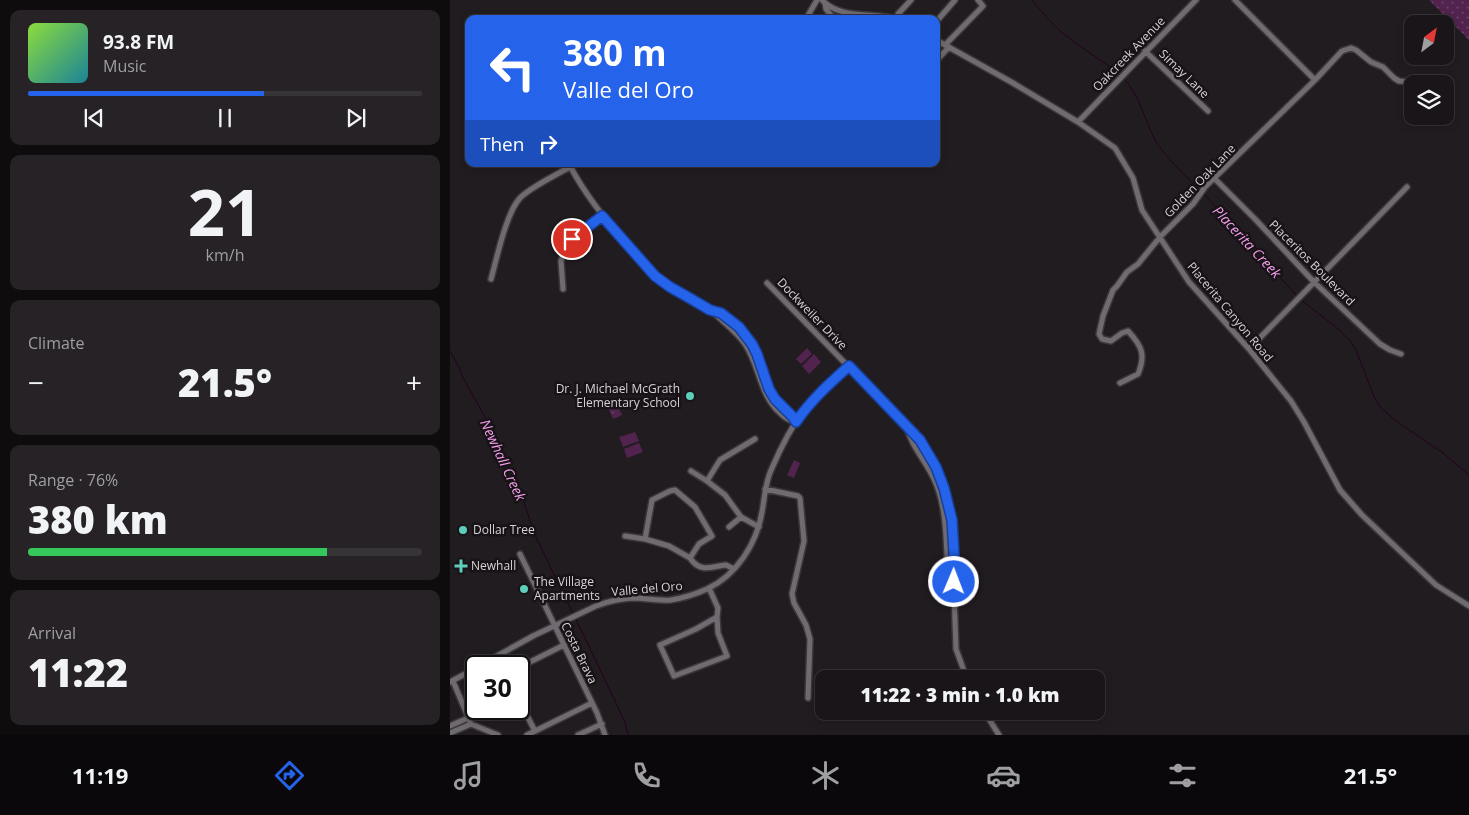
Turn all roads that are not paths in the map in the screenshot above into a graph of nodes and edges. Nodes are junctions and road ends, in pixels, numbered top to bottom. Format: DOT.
graph roads {
  1 [pos="817,0"];
  2 [pos="911,0"];
  3 [pos="955,0"];
  4 [pos="978,0"];
  5 [pos="1196,0"];
  6 [pos="1235,0"];
  7 [pos="823,2"];
  8 [pos="808,15"];
  9 [pos="831,15"];
  10 [pos="850,15"];
  11 [pos="898,15"];
  12 [pos="940,17"];
  13 [pos="940,42"];
  14 [pos="947,46"];
  15 [pos="1145,51"];
  16 [pos="940,56"];
  17 [pos="1316,80"];
  18 [pos="1404,82"];
  19 [pos="1208,111"];
  20 [pos="1078,122"];
  21 [pos="567,167"];
  22 [pos="571,167"];
  23 [pos="1214,179"];
  24 [pos="1407,187"];
  25 [pos="602,216"];
  26 [pos="1160,237"];
  27 [pos="492,279"];
  28 [pos="767,282"];
  29 [pos="1314,282"];
  30 [pos="562,289"];
  31 [pos="1250,349"];
  32 [pos="1401,354"];
  33 [pos="849,366"];
  34 [pos="1120,383"];
  35 [pos="796,422"];
  36 [pos="755,439"];
  37 [pos="691,471"];
  38 [pos="707,481"];
  39 [pos="765,489"];
  40 [pos="741,517"];
  41 [pos="759,526"];
  42 [pos="729,527"];
  43 [pos="625,536"];
  44 [pos="645,539"];
  45 [pos="520,554"];
  46 [pos="690,558"];
  47 [pos="734,570"];
  48 [pos="709,588"];
  49 [pos="1469,606"];
  50 [pos="717,617"];
  51 [pos="554,626"];
  52 [pos="564,645"];
  53 [pos="498,655"];
  54 [pos="530,662"];
  55 [pos="964,670"];
  56 [pos="465,674"];
  57 [pos="451,681"];
  58 [pos="808,698"];
  59 [pos="592,703"];
  60 [pos="465,711"];
  61 [pos="465,719"];
  62 [pos="469,720"];
  63 [pos="529,720"];
  64 [pos="990,720"];
  65 [pos="471,724"];
  66 [pos="602,724"];
  67 [pos="450,726"];
  68 [pos="535,731"];
  69 [pos="450,732"];
  70 [pos="498,735"];
  71 [pos="527,735"];
  72 [pos="578,735"];
  73 [pos="605,735"];
  74 [pos="999,735"];
  1 -- 8 [label="street"];
  2 -- 11 [label="street"];
  3 -- 12 [label="street"];
  4 -- 14 [label="street"];
  5 -- 15 [label="street, Oakcreek Avenue"];
  6 -- 17 [label="street"];
  7 -- 9 [label="street"];
  7 -- 10 [label="street"];
  13 -- 14 [label="street, Placerita Canyon Road"];
  14 -- 16 [label="street"];
  14 -- 20 [label="street, Placerita Canyon Road"];
  15 -- 19 [label="street, Simay Lane"];
  15 -- 20 [label="street, Oakcreek Avenue"];
  17 -- 18 [label="street, Golden Oak Lane"];
  17 -- 23 [label="street, Golden Oak Lane"];
  20 -- 26 [label="street, Placerita Canyon Road"];
  21 -- 27 [label="street"];
  22 -- 25 [label="street"];
  23 -- 26 [label="street, Golden Oak Lane"];
  23 -- 29 [label="street, Placeritos Boulevard"];
  24 -- 29 [label="street"];
  25 -- 30 [label="street"];
  25 -- 35 [label="street"];
  26 -- 31 [label="street, Placerita Canyon Road"];
  26 -- 34 [label="street, Golden Oak Lane"];
  28 -- 33 [label="street, Dockweiler Drive"];
  29 -- 31 [label="street"];
  29 -- 32 [label="street, Placeritos Boulevard"];
  31 -- 49 [label="street, Placerita Canyon Road"];
  33 -- 35 [label="street, Valle del Oro"];
  33 -- 55 [label="street, Dockweiler Drive"];
  35 -- 39 [label="street, Valle del Oro"];
  36 -- 38 [label="street"];
  37 -- 38 [label="street"];
  38 -- 40 [label="street"];
  39 -- 41 [label="street, Valle del Oro"];
  39 -- 58 [label="street"];
  40 -- 41 [label="street"];
  40 -- 42 [label="street"];
  41 -- 47 [label="street, Valle del Oro"];
  43 -- 44 [label="street"];
  44 -- 46 [label="street"];
  44 -- 46 [label="street"];
  45 -- 51 [label="street, Costa Brava"];
  46 -- 47 [label="street"];
  47 -- 48 [label="street, Valle del Oro"];
  48 -- 50 [label="street"];
  48 -- 51 [label="street, Valle del Oro"];
  50 -- 50 [label="street"];
  51 -- 52 [label="street, Costa Brava"];
  51 -- 53 [label="street, Valle del Oro"];
  52 -- 54 [label="street"];
  52 -- 59 [label="street, Costa Brava"];
  56 -- 57 [label="street, Valle del Oro"];
  57 -- 60 [label="street"];
  59 -- 66 [label="street, Costa Brava"];
  59 -- 68 [label="street"];
  61 -- 67 [label="street"];
  62 -- 65 [label="street"];
  63 -- 68 [label="street"];
  64 -- 74 [label="street"];
  65 -- 69 [label="street"];
  65 -- 70 [label="street"];
  66 -- 72 [label="street"];
  66 -- 73 [label="street, Costa Brava"];
  68 -- 71 [label="street"];
}
